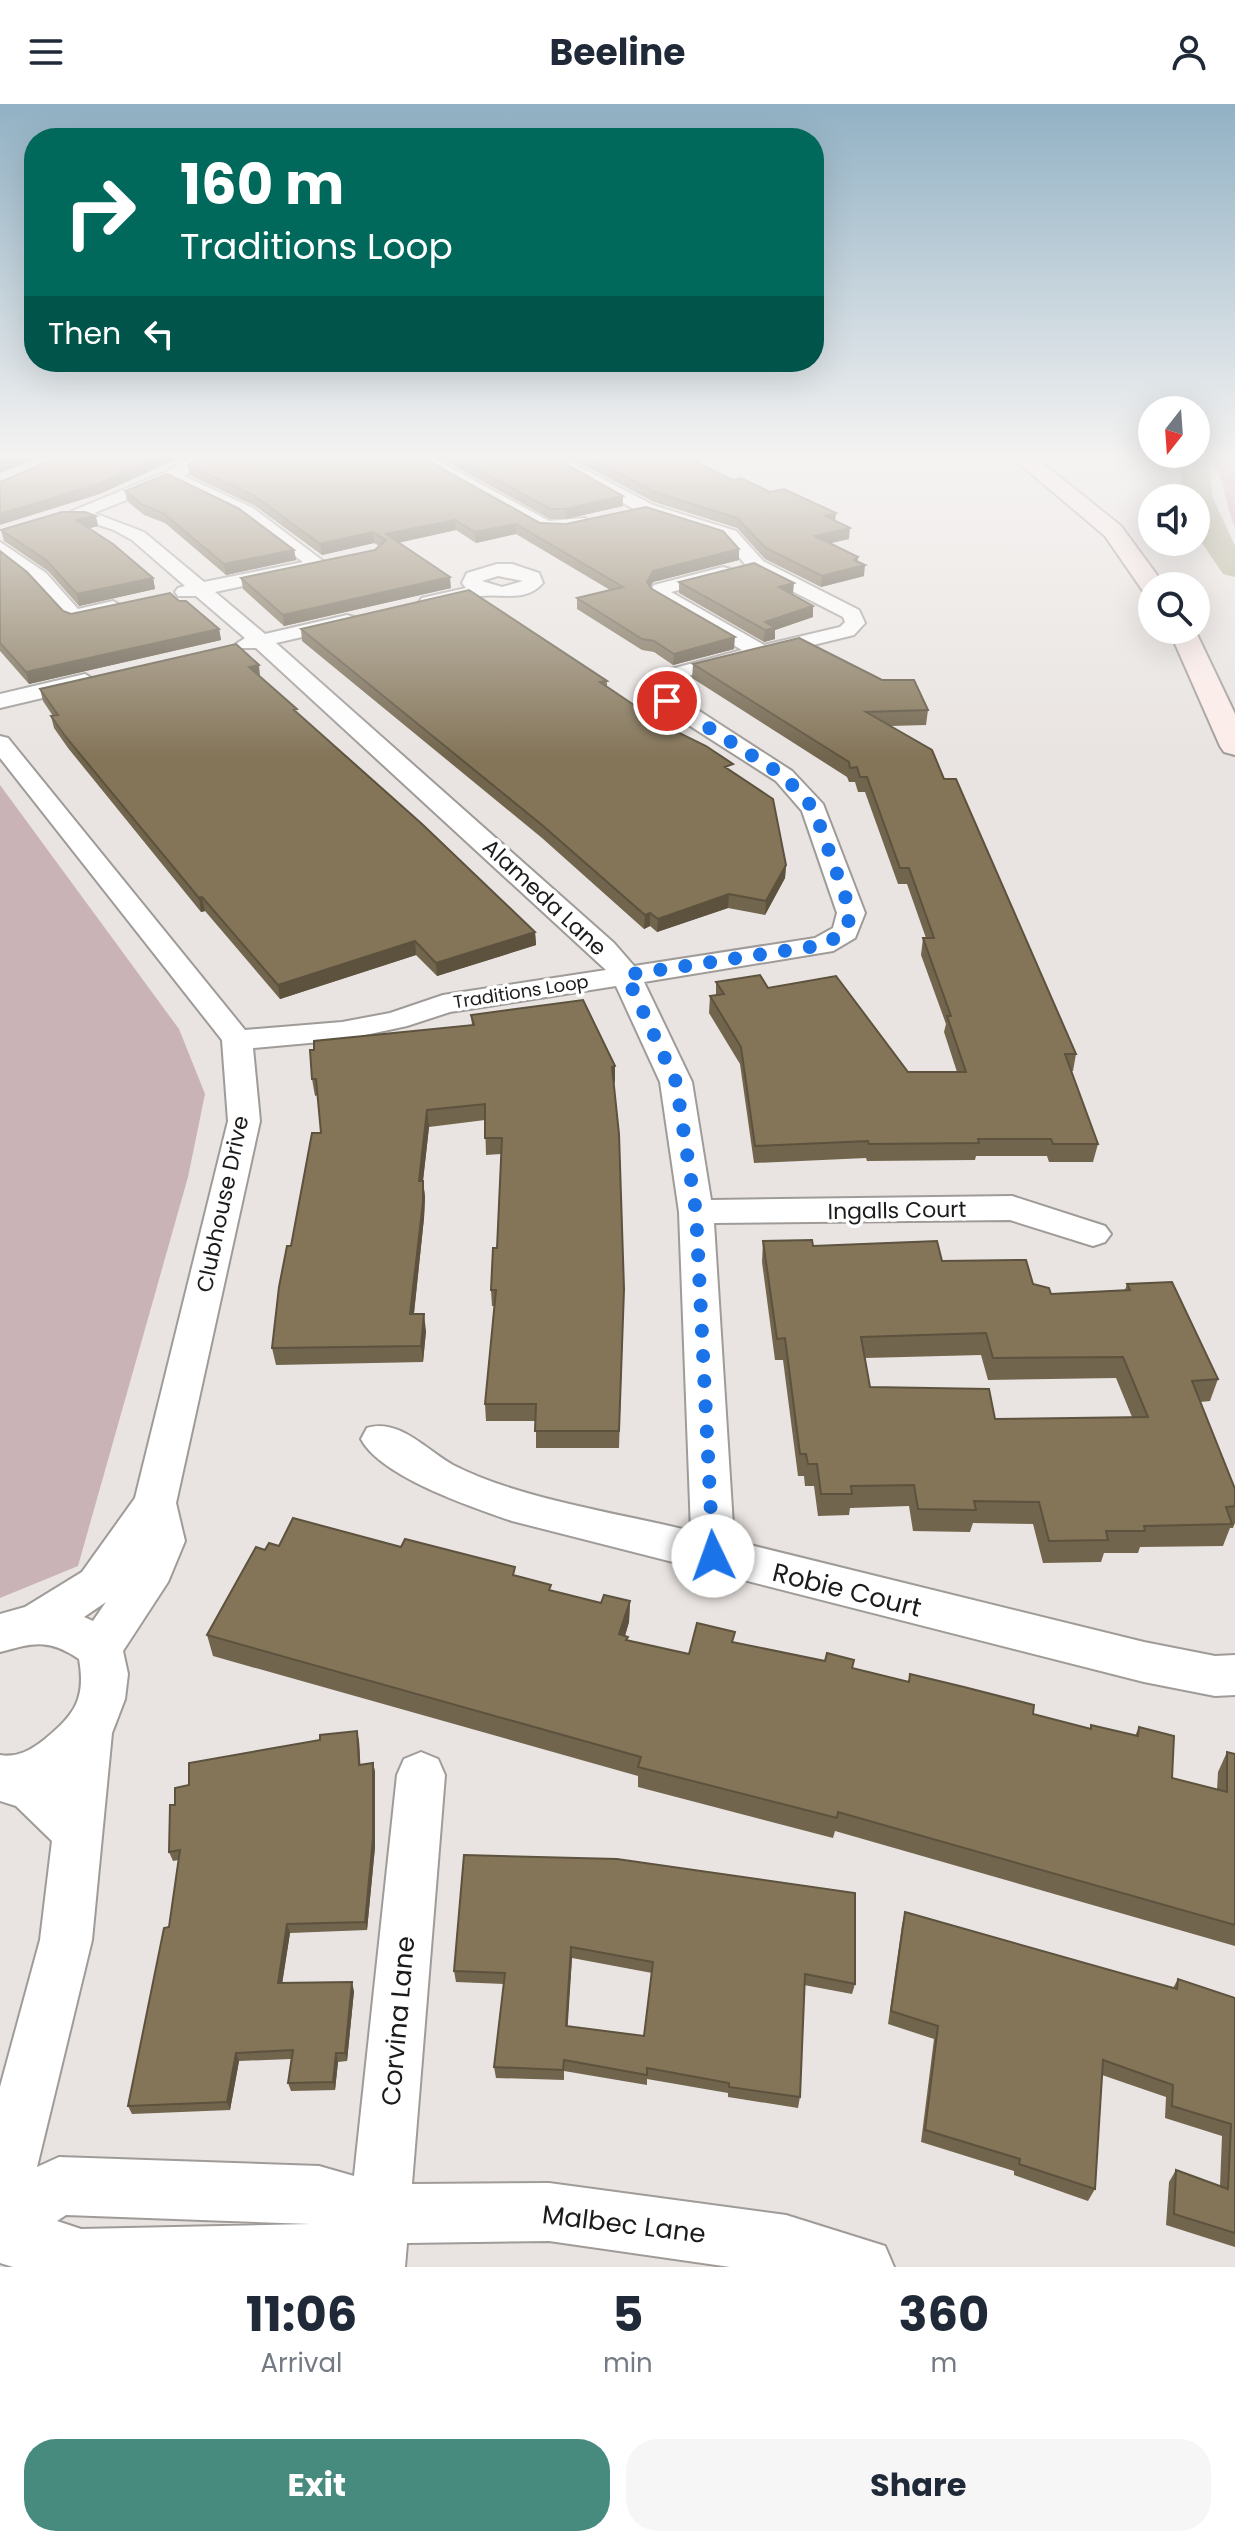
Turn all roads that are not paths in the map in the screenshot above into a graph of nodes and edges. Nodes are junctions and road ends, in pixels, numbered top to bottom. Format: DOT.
graph roads {
  1 [pos="9,555"];
  2 [pos="154,555"];
  3 [pos="313,555"];
  4 [pos="747,555"];
  5 [pos="1130,555"];
  6 [pos="756,565"];
  7 [pos="1142,572"];
  8 [pos="477,586"];
  9 [pos="185,592"];
  10 [pos="411,602"];
  11 [pos="129,604"];
  12 [pos="367,612"];
  13 [pos="242,640"];
  14 [pos="1188,644"];
  15 [pos="763,653"];
  16 [pos="103,671"];
  17 [pos="52,683"];
  18 [pos="0,688"];
  19 [pos="0,701"];
  20 [pos="0,743"];
  21 [pos="1235,746"];
  22 [pos="626,975"];
  23 [pos="237,1039"];
  24 [pos="696,1212"];
  25 [pos="1093,1234"];
  26 [pos="381,1439"];
  27 [pos="155,1503"];
  28 [pos="713,1556"];
  29 [pos="18,1628"];
  30 [pos="100,1648"];
  31 [pos="1235,1675"];
  32 [pos="88,1733"];
  33 [pos="421,1775"];
  34 [pos="9,1778"];
  35 [pos="76,1832"];
  36 [pos="0,2196"];
  37 [pos="0,2224"];
  38 [pos="0,2233"];
  39 [pos="378,2240"];
  40 [pos="787,2256"];
  41 [pos="864,2267"];
  1 -- 11 [label="street"];
  2 -- 9 [label="street, Alameda Lane"];
  3 -- 9 [label="street"];
  4 -- 6 [label="street, Traditions Loop"];
  5 -- 7 [label="main road"];
  6 -- 15 [label="street, Traditions Loop"];
  6 -- 15 [label="street"];
  8 -- 10 [label="street"];
  9 -- 13 [label="street, Alameda Lane"];
  12 -- 13 [label="street"];
  13 -- 22 [label="street, Alameda Lane"];
  14 -- 21 [label="main road"];
  15 -- 22 [label="street, Traditions Loop"];
  16 -- 17 [label="street"];
  17 -- 18 [label="street"];
  17 -- 19 [label="street"];
  20 -- 23 [label="street"];
  22 -- 23 [label="street, Traditions Loop"];
  22 -- 24 [label="street, Alameda Lane"];
  23 -- 27 [label="street, Clubhouse Drive"];
  24 -- 25 [label="street, Ingalls Court"];
  24 -- 28 [label="street, Alameda Lane"];
  26 -- 28 [label="street, Robie Court"];
  27 -- 29 [label="street, Clubhouse Drive"];
  27 -- 30 [label="street, Clubhouse Drive"];
  28 -- 31 [label="street, Robie Court"];
  29 -- 30 [label="street, Clubhouse Drive"];
  30 -- 32 [label="street"];
  32 -- 34 [label="street"];
  32 -- 35 [label="street"];
  33 -- 39 [label="street, Corvina Lane"];
  34 -- 35 [label="street"];
  35 -- 36 [label="street"];
  37 -- 39 [label="street, Malbec Lane"];
  38 -- 39 [label="street"];
  39 -- 40 [label="street, Malbec Lane"];
  40 -- 41 [label="street, Malbec Lane"];
}
